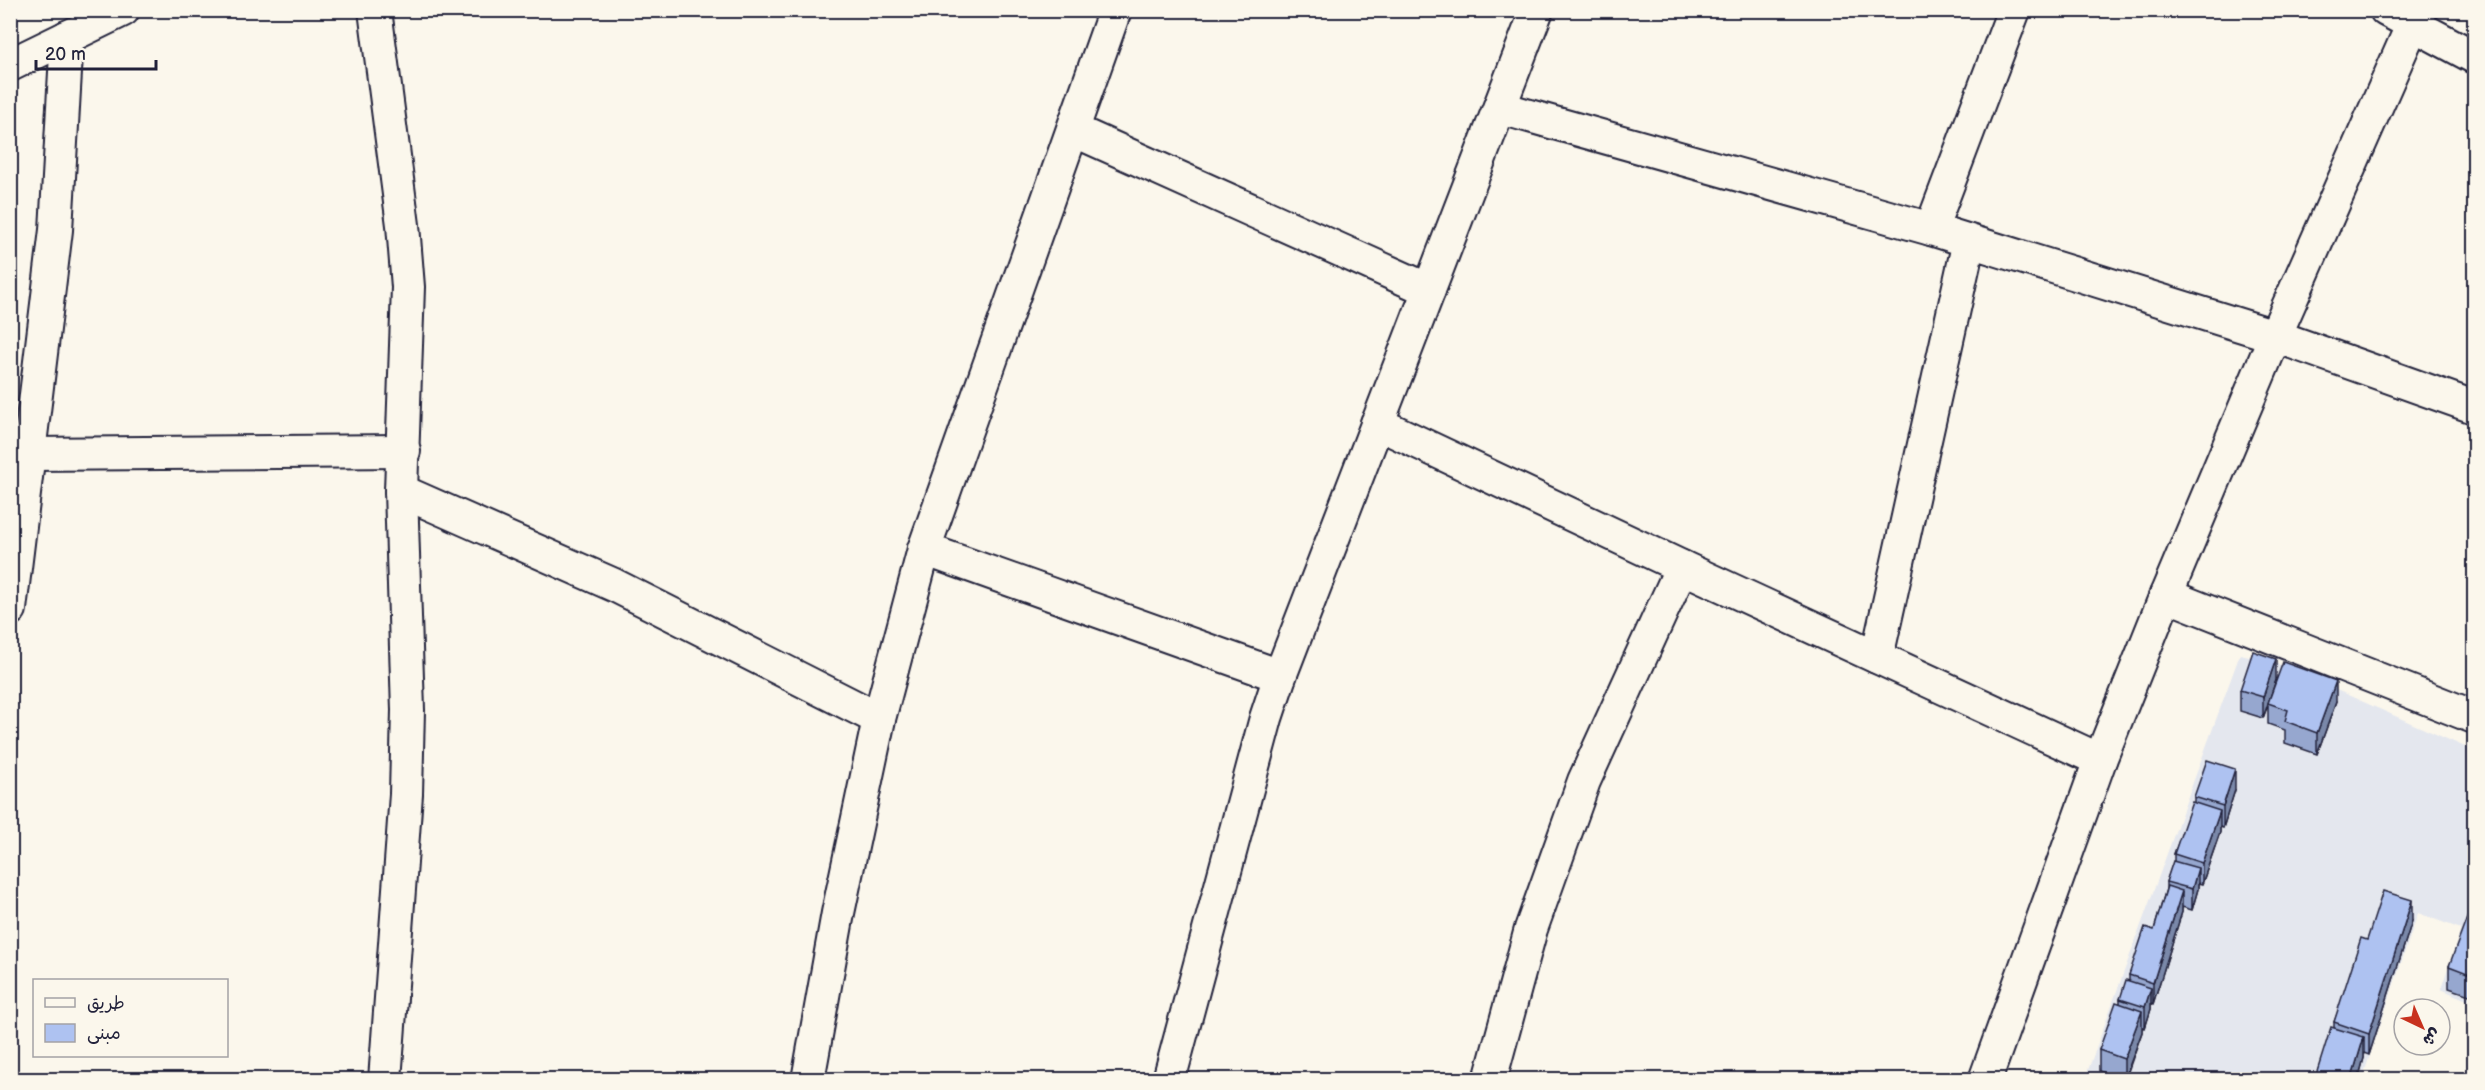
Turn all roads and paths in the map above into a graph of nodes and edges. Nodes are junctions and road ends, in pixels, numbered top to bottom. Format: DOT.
graph roads {
  1 [pos="123,10"];
  2 [pos="375,10"];
  3 [pos="1115,10"];
  4 [pos="1537,10"];
  5 [pos="2014,10"];
  6 [pos="2386,10"];
  7 [pos="2416,18"];
  8 [pos="67,37"];
  9 [pos="2475,57"];
  10 [pos="10,65"];
  11 [pos="1501,108"];
  12 [pos="1073,130"];
  13 [pos="1931,230"];
  14 [pos="1969,241"];
  15 [pos="1429,290"];
  16 [pos="2276,336"];
  17 [pos="2475,407"];
  18 [pos="1377,423"];
  19 [pos="404,451"];
  20 [pos="28,454"];
  21 [pos="401,491"];
  22 [pos="924,549"];
  23 [pos="1682,567"];
  24 [pos="2166,595"];
  25 [pos="10,609"];
  26 [pos="1877,657"];
  27 [pos="1280,675"];
  28 [pos="2475,717"];
  29 [pos="879,719"];
  30 [pos="2100,760"];
  31 [pos="385,1080"];
  32 [pos="808,1080"];
  33 [pos="1169,1080"];
  34 [pos="1490,1080"];
  35 [pos="1985,1080"];
  1 -- 8 [label="street"];
  2 -- 19 [label="street"];
  3 -- 12 [label="street"];
  4 -- 11 [label="street"];
  5 -- 13 [label="street"];
  6 -- 7 [label="street"];
  7 -- 9 [label="street"];
  7 -- 16 [label="street"];
  8 -- 10 [label="street"];
  8 -- 20 [label="street"];
  11 -- 13 [label="street"];
  11 -- 15 [label="street"];
  12 -- 15 [label="street"];
  12 -- 22 [label="street"];
  13 -- 14 [label="street"];
  14 -- 16 [label="street"];
  14 -- 26 [label="street"];
  15 -- 18 [label="street"];
  16 -- 17 [label="street"];
  16 -- 24 [label="street"];
  18 -- 23 [label="street"];
  18 -- 27 [label="street"];
  19 -- 20 [label="street"];
  19 -- 21 [label="street"];
  20 -- 25 [label="street"];
  21 -- 29 [label="street"];
  21 -- 31 [label="street"];
  22 -- 27 [label="street"];
  22 -- 29 [label="street"];
  23 -- 26 [label="street"];
  23 -- 34 [label="street"];
  24 -- 28 [label="street"];
  24 -- 30 [label="street"];
  26 -- 30 [label="street"];
  27 -- 33 [label="street"];
  29 -- 32 [label="street"];
  30 -- 35 [label="street"];
}
